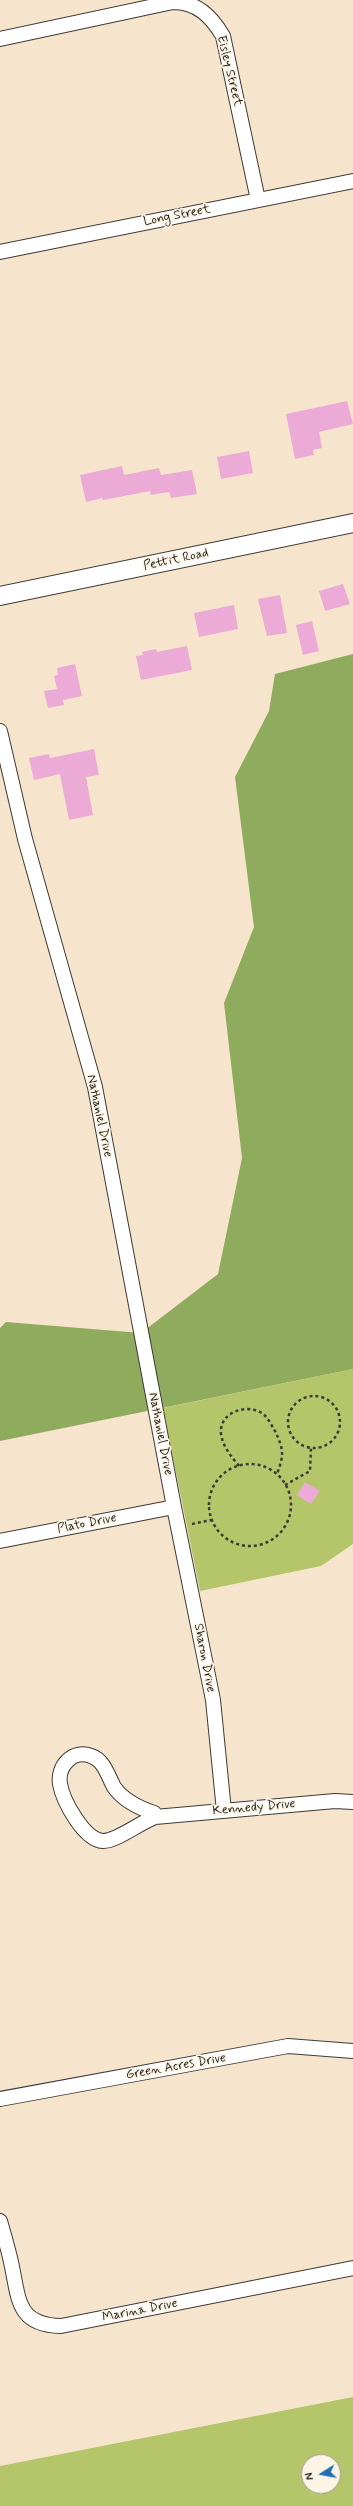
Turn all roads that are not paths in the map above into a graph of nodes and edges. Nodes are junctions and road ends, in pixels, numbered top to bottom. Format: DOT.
graph roads {
  1 [pos="0,39"];
  2 [pos="353,181"];
  3 [pos="258,200"];
  4 [pos="0,252"];
  5 [pos="353,523"];
  6 [pos="0,596"];
  7 [pos="0,731"];
  8 [pos="174,1507"];
  9 [pos="0,1541"];
  10 [pos="353,1802"];
  11 [pos="224,1811"];
  12 [pos="155,1817"];
  13 [pos="353,2051"];
  14 [pos="0,2099"];
  15 [pos="0,2221"];
  16 [pos="353,2268"];
  1 -- 3 [label="street, Eisley Street"];
  2 -- 3 [label="street, Long Street"];
  3 -- 4 [label="street, Long Street"];
  5 -- 6 [label="street, Pettit Road"];
  7 -- 8 [label="street, Nathaniel Drive"];
  8 -- 9 [label="street, Plato Drive"];
  8 -- 11 [label="street, Sharon Drive"];
  10 -- 11 [label="street, Kennedy Drive"];
  11 -- 12 [label="street, Kennedy Drive"];
  12 -- 12 [label="street, Kennedy Drive"];
  13 -- 14 [label="street, Green Acres Drive"];
  15 -- 16 [label="street, Marina Drive"];
}
